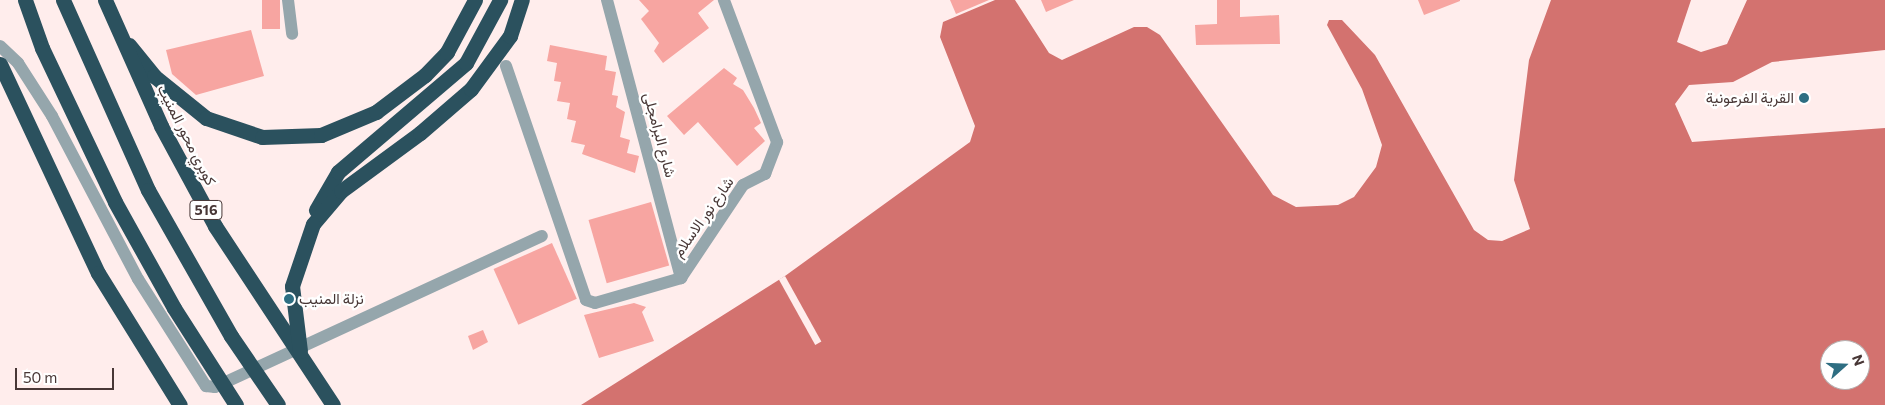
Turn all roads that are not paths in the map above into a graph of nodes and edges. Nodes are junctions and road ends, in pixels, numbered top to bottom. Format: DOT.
graph roads {
  1 [pos="26,0"];
  2 [pos="63,0"];
  3 [pos="105,0"];
  4 [pos="288,0"];
  5 [pos="475,0"];
  6 [pos="500,0"];
  7 [pos="522,0"];
  8 [pos="607,0"];
  9 [pos="724,0"];
  10 [pos="114,22"];
  11 [pos="292,34"];
  12 [pos="0,46"];
  13 [pos="0,64"];
  14 [pos="506,66"];
  15 [pos="313,224"];
  16 [pos="542,236"];
  17 [pos="681,278"];
  18 [pos="308,371"];
  19 [pos="180,405"];
  20 [pos="236,405"];
  21 [pos="278,405"];
  22 [pos="333,405"];
  1 -- 20 [label="highway, bridge"];
  2 -- 21 [label="highway, 516, bridge"];
  3 -- 10 [label="highway, كوبري محور المنيب / 516, bridge"];
  4 -- 11 [label="street"];
  5 -- 10 [label="highway, bridge"];
  6 -- 15 [label="highway"];
  7 -- 15 [label="highway"];
  8 -- 17 [label="street, شارع البرامجلى"];
  9 -- 17 [label="street, شارع نور الاسلام"];
  10 -- 18 [label="highway, كوبري محور المنيب / 516, bridge"];
  12 -- 16 [label="street"];
  13 -- 19 [label="highway"];
  14 -- 17 [label="street, شارع نور الاسلام"];
  15 -- 18 [label="highway, bridge"];
  18 -- 22 [label="highway, كوبري محور المنيب / 516, bridge"];
}
